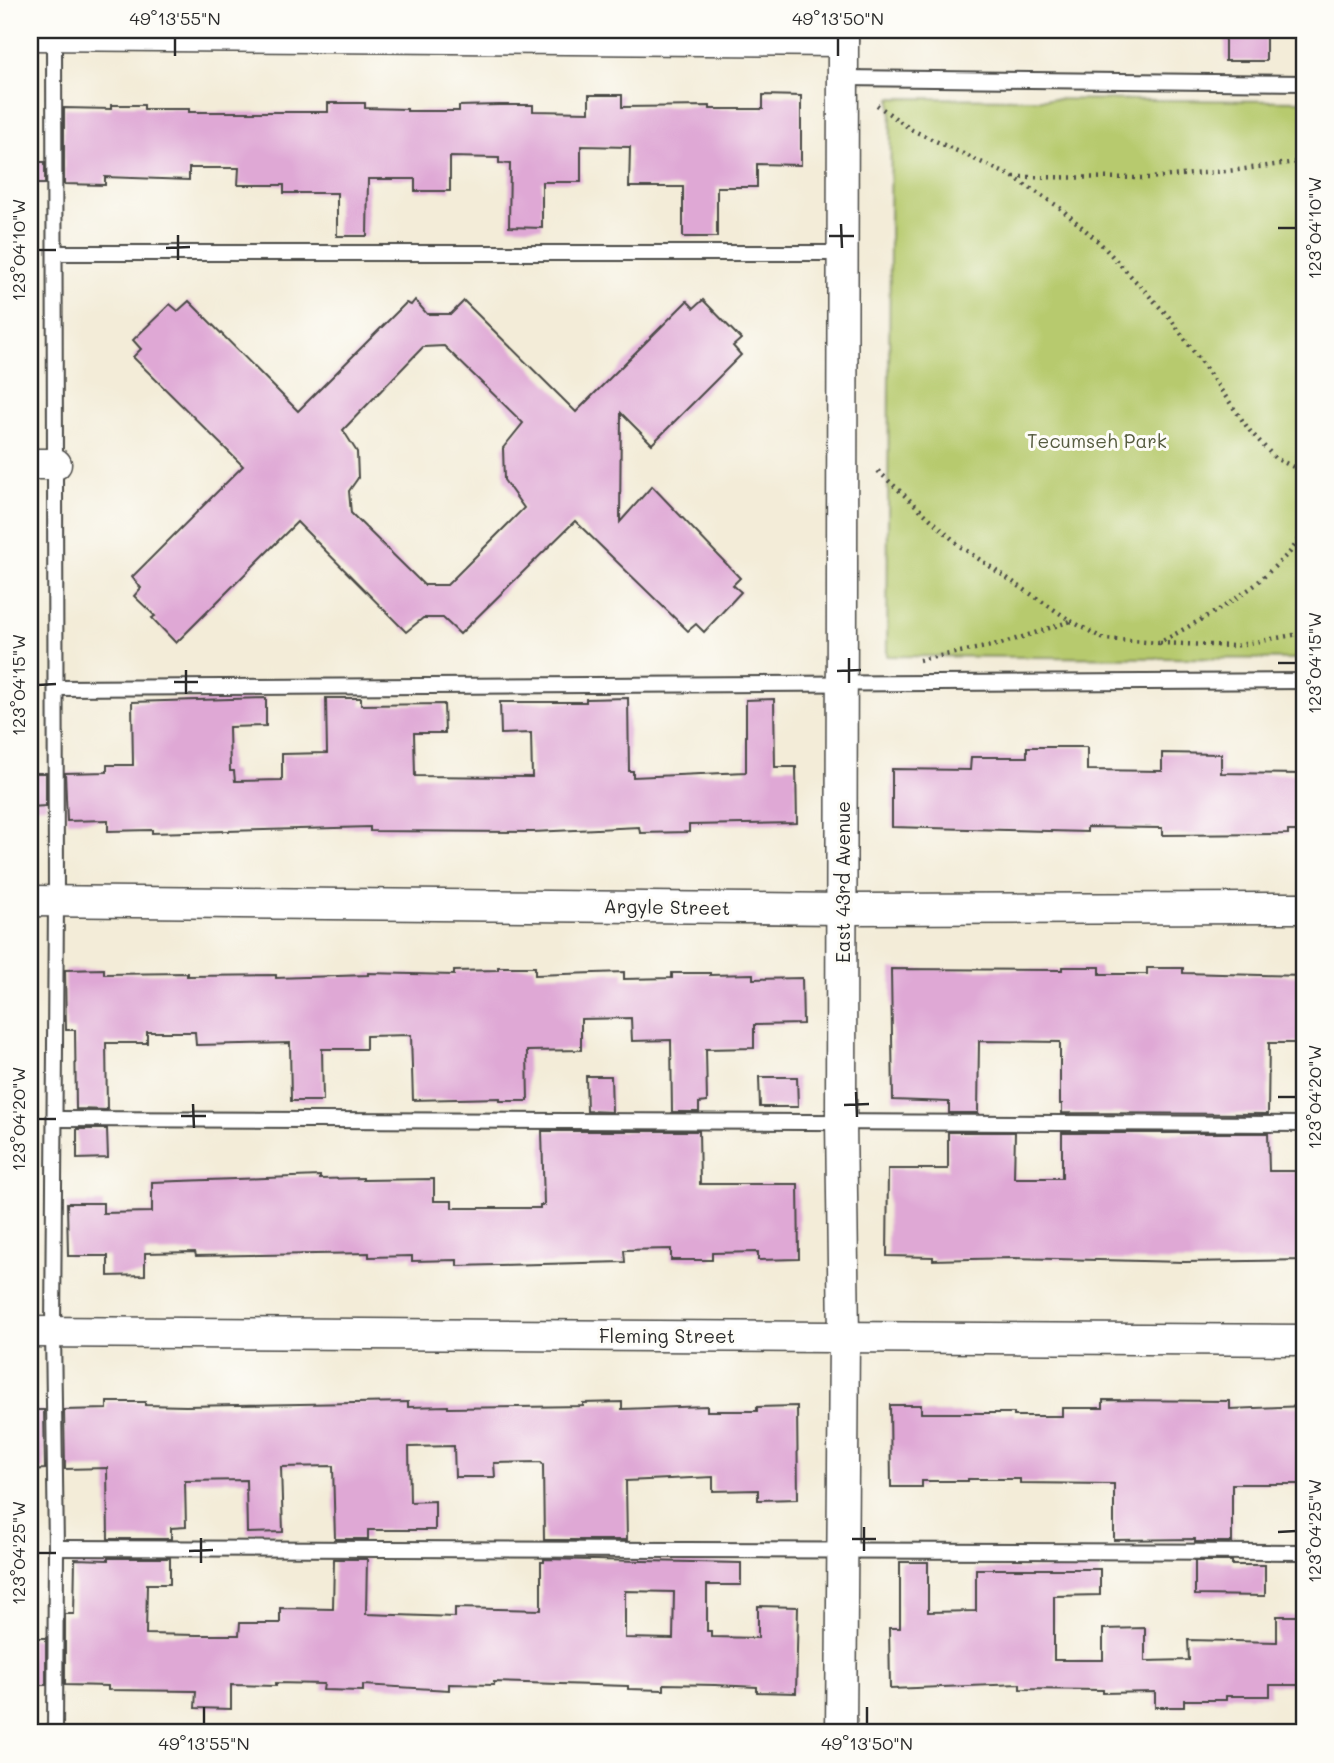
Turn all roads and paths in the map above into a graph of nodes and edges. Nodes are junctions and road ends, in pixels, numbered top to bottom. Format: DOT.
graph roads {
  1 [pos="42,35"];
  2 [pos="843,35"];
  3 [pos="842,78"];
  4 [pos="1304,83"];
  5 [pos="877,105"];
  6 [pos="1304,161"];
  7 [pos="1013,177"];
  8 [pos="55,253"];
  9 [pos="842,253"];
  10 [pos="43,464"];
  11 [pos="878,471"];
  12 [pos="1304,471"];
  13 [pos="1304,533"];
  14 [pos="1071,621"];
  15 [pos="1304,633"];
  16 [pos="1159,643"];
  17 [pos="1304,681"];
  18 [pos="843,683"];
  19 [pos="878,683"];
  20 [pos="56,688"];
  21 [pos="43,901"];
  22 [pos="1304,908"];
  23 [pos="843,909"];
  24 [pos="55,1119"];
  25 [pos="841,1122"];
  26 [pos="1304,1124"];
  27 [pos="41,1331"];
  28 [pos="844,1336"];
  29 [pos="1304,1340"];
  30 [pos="56,1548"];
  31 [pos="842,1551"];
  32 [pos="1304,1552"];
  33 [pos="55,1733"];
  34 [pos="841,1733"];
  1 -- 2 [label="street"];
  1 -- 8 [label="lane"];
  2 -- 3 [label="street, East 43rd Avenue"];
  3 -- 4 [label="lane"];
  3 -- 9 [label="street, East 43rd Avenue"];
  5 -- 7 [label="path"];
  6 -- 7 [label="path"];
  7 -- 12 [label="path"];
  8 -- 9 [label="lane"];
  8 -- 10 [label="lane"];
  9 -- 18 [label="street, East 43rd Avenue"];
  10 -- 20 [label="lane"];
  11 -- 14 [label="path"];
  13 -- 16 [label="path"];
  14 -- 16 [label="path"];
  14 -- 19 [label="path"];
  15 -- 16 [label="path"];
  17 -- 19 [label="lane"];
  18 -- 19 [label="lane"];
  18 -- 20 [label="lane"];
  18 -- 23 [label="street, East 43rd Avenue"];
  20 -- 21 [label="lane"];
  21 -- 23 [label="street, Argyle Street"];
  21 -- 24 [label="lane"];
  22 -- 23 [label="street, Argyle Street"];
  23 -- 25 [label="street, East 43rd Avenue"];
  24 -- 25 [label="lane"];
  24 -- 27 [label="lane"];
  25 -- 26 [label="lane"];
  25 -- 28 [label="street, East 43rd Avenue"];
  27 -- 28 [label="street, Fleming Street"];
  27 -- 30 [label="lane"];
  28 -- 29 [label="street, Fleming Street"];
  28 -- 31 [label="street, East 43rd Avenue"];
  30 -- 31 [label="lane"];
  30 -- 33 [label="lane"];
  31 -- 32 [label="lane"];
  31 -- 34 [label="street, East 43rd Avenue"];
}
